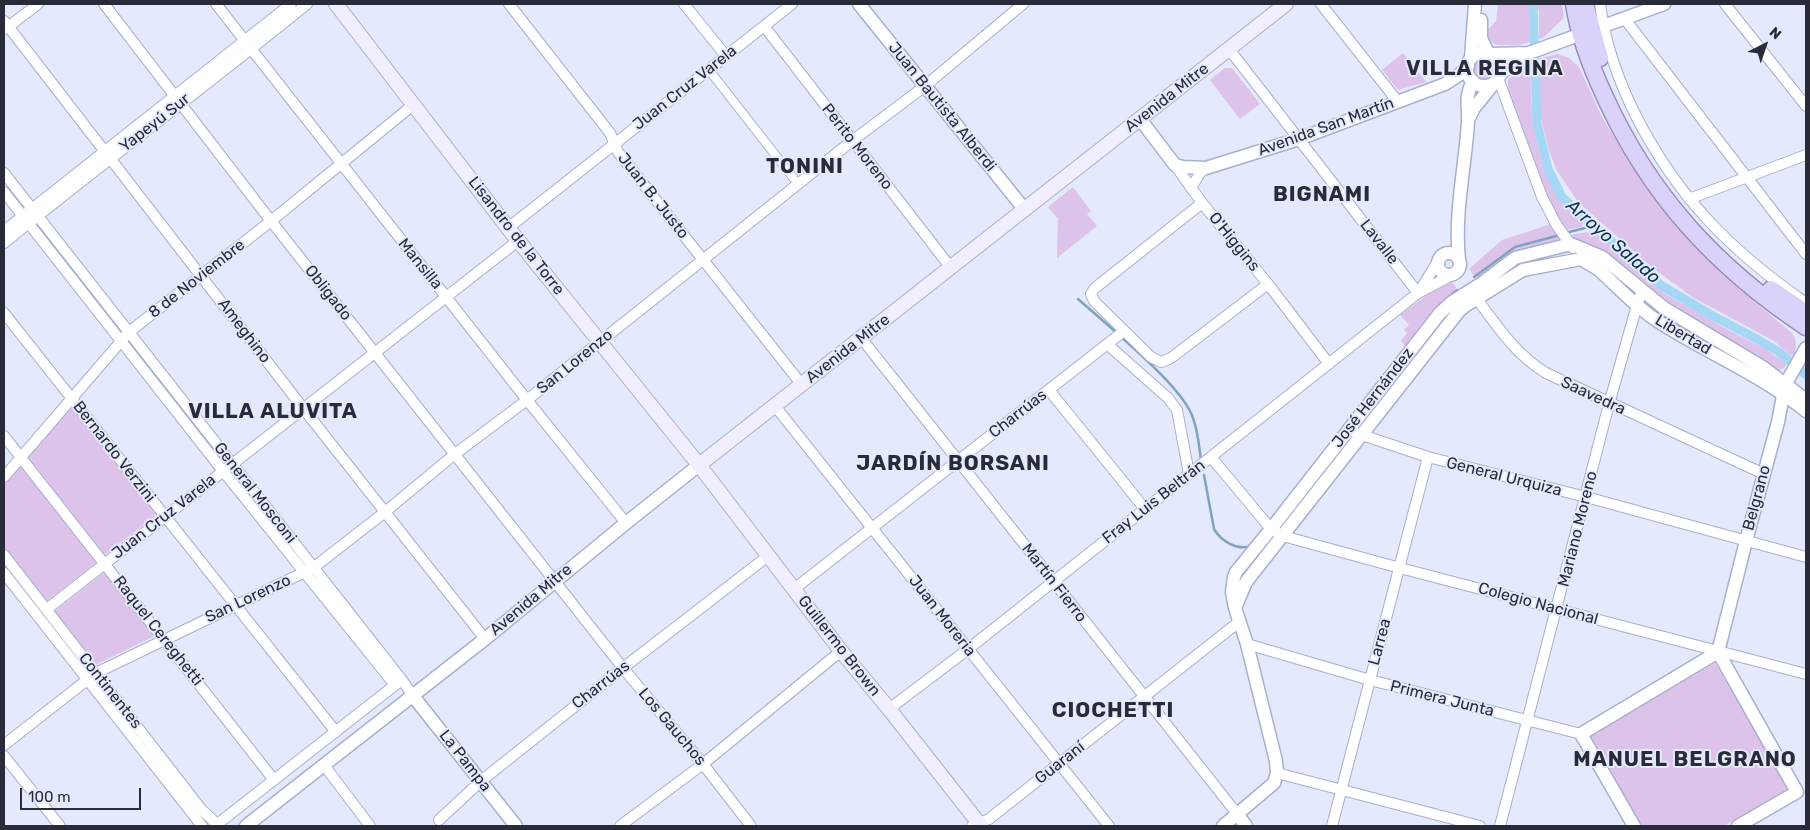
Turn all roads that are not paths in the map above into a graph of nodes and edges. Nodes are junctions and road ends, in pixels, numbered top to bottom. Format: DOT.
graph roads {
  1 [pos="38,4"];
  2 [pos="104,4"];
  3 [pos="216,4"];
  4 [pos="291,4"];
  5 [pos="307,4"];
  6 [pos="336,4"];
  7 [pos="509,4"];
  8 [pos="684,4"];
  9 [pos="792,4"];
  10 [pos="859,4"];
  11 [pos="1023,4"];
  12 [pos="1286,4"];
  13 [pos="1321,4"];
  14 [pos="1475,4"];
  15 [pos="1482,4"];
  16 [pos="1574,4"];
  17 [pos="1585,4"];
  18 [pos="1600,4"];
  19 [pos="1664,4"];
  20 [pos="1725,4"];
  21 [pos="1624,18"];
  22 [pos="5,26"];
  23 [pos="764,26"];
  24 [pos="1591,30"];
  25 [pos="245,40"];
  26 [pos="1229,48"];
  27 [pos="252,49"];
  28 [pos="1490,53"];
  29 [pos="1529,53"];
  30 [pos="726,56"];
  31 [pos="1469,62"];
  32 [pos="709,70"];
  33 [pos="1498,78"];
  34 [pos="1472,81"];
  35 [pos="1445,84"];
  36 [pos="925,86"];
  37 [pos="177,99"];
  38 [pos="1398,102"];
  39 [pos="413,105"];
  40 [pos="1806,106"];
  41 [pos="1140,119"];
  42 [pos="1468,120"];
  43 [pos="1299,139"];
  44 [pos="852,141"];
  45 [pos="614,142"];
  46 [pos="107,154"];
  47 [pos="1806,155"];
  48 [pos="341,164"];
  49 [pos="1175,165"];
  50 [pos="1206,168"];
  51 [pos="4,173"];
  52 [pos="1747,177"];
  53 [pos="798,184"];
  54 [pos="1191,188"];
  55 [pos="4,192"];
  56 [pos="1688,199"];
  57 [pos="1202,204"];
  58 [pos="1025,210"];
  59 [pos="35,212"];
  60 [pos="1457,215"];
  61 [pos="26,220"];
  62 [pos="271,221"];
  63 [pos="508,228"];
  64 [pos="4,231"];
  65 [pos="518,240"];
  66 [pos="1569,241"];
  67 [pos="4,243"];
  68 [pos="1806,254"];
  69 [pos="1439,258"];
  70 [pos="1581,259"];
  71 [pos="703,261"];
  72 [pos="951,268"];
  73 [pos="1456,269"];
  74 [pos="202,276"];
  75 [pos="1268,284"];
  76 [pos="1642,292"];
  77 [pos="1418,293"];
  78 [pos="1474,294"];
  79 [pos="446,296"];
  80 [pos="1806,303"];
  81 [pos="1637,305"];
  82 [pos="4,313"];
  83 [pos="1806,313"];
  84 [pos="1806,327"];
  85 [pos="1124,331"];
  86 [pos="129,332"];
  87 [pos="862,339"];
  88 [pos="120,341"];
  89 [pos="599,342"];
  90 [pos="1110,342"];
  91 [pos="1806,348"];
  92 [pos="376,353"];
  93 [pos="1329,364"];
  94 [pos="802,385"];
  95 [pos="1784,389"];
  96 [pos="1049,390"];
  97 [pos="71,398"];
  98 [pos="527,400"];
  99 [pos="1806,400"];
  100 [pos="1610,404"];
  101 [pos="775,406"];
  102 [pos="303,408"];
  103 [pos="1806,411"];
  104 [pos="1348,430"];
  105 [pos="1361,435"];
  106 [pos="4,436"];
  107 [pos="455,454"];
  108 [pos="21,457"];
  109 [pos="1211,457"];
  110 [pos="1428,457"];
  111 [pos="958,462"];
  112 [pos="232,463"];
  113 [pos="700,465"];
  114 [pos="223,471"];
  115 [pos="1189,474"];
  116 [pos="1764,474"];
  117 [pos="4,477"];
  118 [pos="1304,486"];
  119 [pos="1315,495"];
  120 [pos="1586,498"];
  121 [pos="1145,509"];
  122 [pos="386,512"];
  123 [pos="165,517"];
  124 [pos="626,523"];
  125 [pos="872,528"];
  126 [pos="1277,532"];
  127 [pos="1746,541"];
  128 [pos="4,555"];
  129 [pos="768,556"];
  130 [pos="1806,557"];
  131 [pos="105,563"];
  132 [pos="1400,568"];
  133 [pos="309,570"];
  134 [pos="4,573"];
  135 [pos="555,580"];
  136 [pos="1053,581"];
  137 [pos="794,589"];
  138 [pos="234,606"];
  139 [pos="1557,608"];
  140 [pos="47,609"];
  141 [pos="1240,621"];
  142 [pos="485,639"];
  143 [pos="163,640"];
  144 [pos="1247,644"];
  145 [pos="967,650"];
  146 [pos="841,651"];
  147 [pos="1718,652"];
  148 [pos="623,668"];
  149 [pos="1806,674"];
  150 [pos="92,676"];
  151 [pos="1370,680"];
  152 [pos="399,683"];
  153 [pos="413,696"];
  154 [pos="1144,698"];
  155 [pos="889,709"];
  156 [pos="1529,721"];
  157 [pos="336,732"];
  158 [pos="1581,734"];
  159 [pos="4,746"];
  160 [pos="4,756"];
  161 [pos="703,764"];
  162 [pos="1059,764"];
  163 [pos="324,766"];
  164 [pos="1277,773"];
  165 [pos="274,780"];
  166 [pos="481,781"];
  167 [pos="1341,790"];
  168 [pos="1802,793"];
  169 [pos="1238,815"];
  170 [pos="439,820"];
  171 [pos="253,824"];
  172 [pos="977,825"];
  173 [pos="1226,825"];
  174 [pos="60,826"];
  175 [pos="202,826"];
  176 [pos="217,826"];
  177 [pos="370,826"];
  178 [pos="516,826"];
  179 [pos="620,826"];
  180 [pos="751,826"];
  181 [pos="1109,826"];
  182 [pos="1246,826"];
  183 [pos="1332,826"];
  184 [pos="1480,826"];
  185 [pos="1500,826"];
  186 [pos="1634,826"];
  187 [pos="1738,826"];
  1 -- 22 [label="street"];
  2 -- 37 [label="street, Obligado"];
  3 -- 25 [label="street, Mansilla"];
  4 -- 25 [label="street, Yapeyú Sur"];
  5 -- 27 [label="street, Yapeyú Sur"];
  6 -- 39 [label="main road, Lisandro de la Torre"];
  7 -- 45 [label="street, Juan B. Justo"];
  8 -- 30 [label="street"];
  9 -- 23 [label="street, Juan Cruz Varela"];
  10 -- 36 [label="street, Juan Bautista Alberdi"];
  11 -- 36 [label="street, San Lorenzo"];
  12 -- 26 [label="main road, Avenida Mitre"];
  13 -- 38 [label="street"];
  14 -- 31 [label="street"];
  15 -- 28 [label="street"];
  16 -- 24 [label="highway"];
  17 -- 24 [label="highway"];
  18 -- 24 [label="street"];
  19 -- 21 [label="street"];
  20 -- 40 [label="street"];
  21 -- 24 [label="street"];
  21 -- 52 [label="street"];
  22 -- 46 [label="street, Ameghino"];
  23 -- 30 [label="street, Juan Cruz Varela"];
  23 -- 44 [label="street, Perito Moreno"];
  24 -- 29 [label="street"];
  24 -- 56 [label="street"];
  24 -- 83 [label="highway"];
  24 -- 84 [label="highway"];
  25 -- 27 [label="street, Mansilla"];
  25 -- 37 [label="street, Yapeyú Sur"];
  26 -- 41 [label="main road, Avenida Mitre"];
  26 -- 43 [label="street, Lavalle"];
  27 -- 37 [label="street, Yapeyú Sur"];
  27 -- 48 [label="street, Mansilla"];
  28 -- 29 [label="street"];
  28 -- 31 [label="street"];
  28 -- 33 [label="street"];
  29 -- 33 [label="street"];
  30 -- 32 [label="street, Juan Cruz Varela"];
  31 -- 34 [label="street"];
  31 -- 35 [label="street, Avenida San Martín"];
  32 -- 45 [label="street, Juan Cruz Varela"];
  32 -- 53 [label="street"];
  33 -- 34 [label="street"];
  33 -- 42 [label="street, Fray Luis Beltrán"];
  33 -- 66 [label="street, Libertad"];
  34 -- 35 [label="street, Avenida San Martín"];
  34 -- 42 [label="street, Fray Luis Beltrán"];
  35 -- 38 [label="street, Avenida San Martín"];
  36 -- 44 [label="street, San Lorenzo"];
  36 -- 58 [label="street, Juan Bautista Alberdi"];
  37 -- 46 [label="street, Yapeyú Sur"];
  37 -- 62 [label="street, Obligado"];
  38 -- 43 [label="street, Avenida San Martín"];
  39 -- 48 [label="street, 8 de Noviembre"];
  39 -- 63 [label="main road, Lisandro de la Torre"];
  41 -- 49 [label="street, O'Higgins"];
  41 -- 58 [label="main road, Avenida Mitre"];
  42 -- 60 [label="street, Fray Luis Beltrán"];
  43 -- 50 [label="street, Avenida San Martín"];
  43 -- 77 [label="street, Lavalle"];
  44 -- 53 [label="street, San Lorenzo"];
  44 -- 72 [label="street, Perito Moreno"];
  45 -- 63 [label="street, Juan Cruz Varela"];
  45 -- 71 [label="street, Juan B. Justo"];
  46 -- 59 [label="street, Yapeyú Sur"];
  46 -- 74 [label="street, Ameghino"];
  47 -- 52 [label="street"];
  48 -- 62 [label="street, 8 de Noviembre"];
  48 -- 79 [label="street, Mansilla"];
  49 -- 50 [label="street, Avenida San Martín"];
  49 -- 54 [label="street, O'Higgins"];
  50 -- 54 [label="street"];
  51 -- 59 [label="street, General Mosconi"];
  52 -- 56 [label="street"];
  52 -- 68 [label="street"];
  53 -- 71 [label="street, San Lorenzo"];
  54 -- 57 [label="street, O'Higgins"];
  55 -- 61 [label="street, General Mosconi"];
  56 -- 80 [label="street"];
  57 -- 75 [label="street, O'Higgins"];
  57 -- 85 [label="street"];
  58 -- 72 [label="main road, Avenida Mitre"];
  59 -- 61 [label="street, Yapeyú Sur"];
  59 -- 86 [label="street, General Mosconi"];
  60 -- 69 [label="street, Fray Luis Beltrán"];
  60 -- 73 [label="street, Fray Luis Beltrán"];
  61 -- 64 [label="street, Yapeyú Sur"];
  61 -- 67 [label="street, Yapeyú Sur"];
  61 -- 88 [label="street, General Mosconi"];
  62 -- 74 [label="street, 8 de Noviembre"];
  62 -- 92 [label="street, Obligado"];
  63 -- 65 [label="main road, Lisandro de la Torre"];
  65 -- 79 [label="street, Juan Cruz Varela"];
  65 -- 89 [label="main road, Lisandro de la Torre"];
  66 -- 70 [label="street, Libertad"];
  66 -- 76 [label="street, Libertad"];
  66 -- 78 [label="street, José Hernández"];
  69 -- 73 [label="street"];
  69 -- 73 [label="street"];
  69 -- 77 [label="street, Fray Luis Beltrán"];
  70 -- 78 [label="street, José Hernández"];
  70 -- 81 [label="street, Libertad"];
  71 -- 89 [label="street, San Lorenzo"];
  71 -- 94 [label="street, Juan B. Justo"];
  72 -- 87 [label="main road, Avenida Mitre"];
  73 -- 77 [label="street, Fray Luis Beltrán"];
  73 -- 78 [label="street, Saavedra"];
  74 -- 86 [label="street, 8 de Noviembre"];
  74 -- 102 [label="street, Ameghino"];
  75 -- 85 [label="street"];
  75 -- 93 [label="street, O'Higgins"];
  76 -- 81 [label="street, Mariano Moreno"];
  76 -- 95 [label="street, Libertad"];
  77 -- 93 [label="street, Fray Luis Beltrán"];
  78 -- 100 [label="street, Saavedra"];
  78 -- 104 [label="street, José Hernández"];
  78 -- 105 [label="street, José Hernández"];
  79 -- 92 [label="street, Juan Cruz Varela"];
  79 -- 98 [label="street, Mansilla"];
  81 -- 95 [label="street, Libertad"];
  81 -- 100 [label="street, Mariano Moreno"];
  82 -- 97 [label="street, Bernardo Verzini"];
  85 -- 90 [label="street, Charrúas"];
  86 -- 88 [label="street, 8 de Noviembre"];
  86 -- 112 [label="street, General Mosconi"];
  87 -- 94 [label="main road, Avenida Mitre"];
  87 -- 111 [label="street, Martín Fierro"];
  88 -- 97 [label="street, 8 de Noviembre"];
  88 -- 114 [label="street, General Mosconi"];
  89 -- 98 [label="street, San Lorenzo"];
  89 -- 113 [label="main road, Lisandro de la Torre"];
  90 -- 96 [label="street, Charrúas"];
  90 -- 115 [label="street"];
  91 -- 95 [label="street, Belgrano"];
  92 -- 102 [label="street, Juan Cruz Varela"];
  92 -- 107 [label="street, Obligado"];
  93 -- 109 [label="street, Fray Luis Beltrán"];
  94 -- 101 [label="main road, Avenida Mitre"];
  95 -- 99 [label="street, Libertad"];
  95 -- 103 [label="street, Libertad"];
  95 -- 116 [label="street, Belgrano"];
  96 -- 111 [label="street, Charrúas"];
  96 -- 121 [label="street"];
  97 -- 108 [label="street, 8 de Noviembre"];
  97 -- 123 [label="street, Bernardo Verzini"];
  98 -- 107 [label="street, San Lorenzo"];
  98 -- 124 [label="street, Mansilla"];
  100 -- 116 [label="street, Saavedra"];
  100 -- 120 [label="street, Mariano Moreno"];
  101 -- 113 [label="main road, Avenida Mitre"];
  101 -- 125 [label="street, Juan Moreria"];
  102 -- 112 [label="street, Juan Cruz Varela"];
  102 -- 122 [label="street, Ameghino"];
  104 -- 105 [label="street, General Urquiza"];
  104 -- 118 [label="street, José Hernández"];
  105 -- 110 [label="street, General Urquiza"];
  105 -- 119 [label="street, José Hernández"];
  106 -- 108 [label="street, Raquel Cereghetti"];
  107 -- 122 [label="street, San Lorenzo"];
  107 -- 135 [label="street, Obligado"];
  108 -- 117 [label="street, 8 de Noviembre"];
  108 -- 131 [label="street, Raquel Cereghetti"];
  109 -- 115 [label="street, Fray Luis Beltrán"];
  109 -- 126 [label="street"];
  110 -- 120 [label="street, General Urquiza"];
  110 -- 132 [label="street, Larrea"];
  111 -- 125 [label="street, Charrúas"];
  111 -- 136 [label="street, Martín Fierro"];
  112 -- 114 [label="street, Juan Cruz Varela"];
  112 -- 133 [label="street, General Mosconi"];
  113 -- 124 [label="street, Avenida Mitre"];
  113 -- 129 [label="main road, Guillermo Brown"];
  114 -- 123 [label="street, Juan Cruz Varela"];
  114 -- 133 [label="street, General Mosconi"];
  115 -- 121 [label="street, Fray Luis Beltrán"];
  116 -- 127 [label="street, Belgrano"];
  118 -- 119 [label="street"];
  118 -- 126 [label="street, José Hernández"];
  119 -- 126 [label="street, José Hernández"];
  120 -- 127 [label="street, General Urquiza"];
  120 -- 139 [label="street, Mariano Moreno"];
  121 -- 136 [label="street, Fray Luis Beltrán"];
  122 -- 133 [label="street, San Lorenzo"];
  122 -- 142 [label="street, Ameghino"];
  123 -- 131 [label="street, Juan Cruz Varela"];
  123 -- 138 [label="street, Bernardo Verzini"];
  124 -- 135 [label="street, Avenida Mitre"];
  125 -- 137 [label="street, Charrúas"];
  125 -- 145 [label="street, Juan Moreria"];
  126 -- 132 [label="street, Colegio Nacional"];
  126 -- 141 [label="street, José Hernández"];
  127 -- 130 [label="street, General Urquiza"];
  127 -- 147 [label="street, Belgrano"];
  128 -- 140 [label="street, Continentes"];
  129 -- 137 [label="main road, Guillermo Brown"];
  129 -- 148 [label="street, Charrúas"];
  131 -- 140 [label="street, Juan Cruz Varela"];
  131 -- 143 [label="street, Raquel Cereghetti"];
  132 -- 139 [label="street, Colegio Nacional"];
  132 -- 151 [label="street, Larrea"];
  133 -- 138 [label="street, San Lorenzo"];
  133 -- 152 [label="street, General Mosconi"];
  134 -- 150 [label="street, Continentes"];
  135 -- 142 [label="street, Avenida Mitre"];
  135 -- 148 [label="street, Los Gauchos"];
  136 -- 145 [label="street, Fray Luis Beltrán"];
  136 -- 154 [label="street, Martín Fierro"];
  137 -- 146 [label="main road, Guillermo Brown"];
  138 -- 143 [label="street, San Lorenzo"];
  138 -- 157 [label="street, Bernardo Verzini"];
  139 -- 147 [label="street, Colegio Nacional"];
  139 -- 156 [label="street, Mariano Moreno"];
  140 -- 150 [label="street, Continentes"];
  141 -- 144 [label="street, José Hernández"];
  141 -- 154 [label="street, Guaraní"];
  142 -- 153 [label="street, Avenida Mitre"];
  143 -- 150 [label="street, San Lorenzo"];
  143 -- 165 [label="street, Raquel Cereghetti"];
  144 -- 151 [label="street, Primera Junta"];
  144 -- 164 [label="street, José Hernández"];
  145 -- 155 [label="street, Fray Luis Beltrán"];
  145 -- 162 [label="street, Juan Moreria"];
  146 -- 155 [label="main road, Guillermo Brown"];
  146 -- 161 [label="street"];
  147 -- 149 [label="street, Colegio Nacional"];
  147 -- 158 [label="street"];
  147 -- 168 [label="street"];
  148 -- 161 [label="street, Los Gauchos"];
  148 -- 166 [label="street, Charrúas"];
  150 -- 159 [label="street, San Lorenzo"];
  150 -- 175 [label="street, Continentes"];
  150 -- 176 [label="street, Continentes"];
  151 -- 156 [label="street, Primera Junta"];
  151 -- 167 [label="street, Larrea"];
  152 -- 153 [label="street, General Mosconi"];
  152 -- 157 [label="street"];
  153 -- 163 [label="street, Avenida Mitre"];
  153 -- 166 [label="street, La Pampa"];
  154 -- 162 [label="street, Guaraní"];
  154 -- 169 [label="street, Martín Fierro"];
  155 -- 172 [label="main road, Guillermo Brown"];
  156 -- 158 [label="street, Primera Junta"];
  156 -- 185 [label="street, Mariano Moreno"];
  157 -- 165 [label="street"];
  158 -- 186 [label="street"];
  160 -- 174 [label="street"];
  161 -- 179 [label="street"];
  161 -- 180 [label="street, Los Gauchos"];
  162 -- 172 [label="street, Guaraní"];
  162 -- 181 [label="street, Juan Moreria"];
  163 -- 171 [label="street, Avenida Mitre"];
  163 -- 177 [label="street"];
  164 -- 167 [label="street"];
  164 -- 169 [label="street"];
  165 -- 176 [label="street"];
  166 -- 170 [label="street, Charrúas"];
  166 -- 178 [label="street, La Pampa"];
  167 -- 183 [label="street, Larrea"];
  167 -- 184 [label="street"];
  168 -- 187 [label="street"];
  169 -- 173 [label="street"];
  169 -- 182 [label="street, Martín Fierro"];
}
